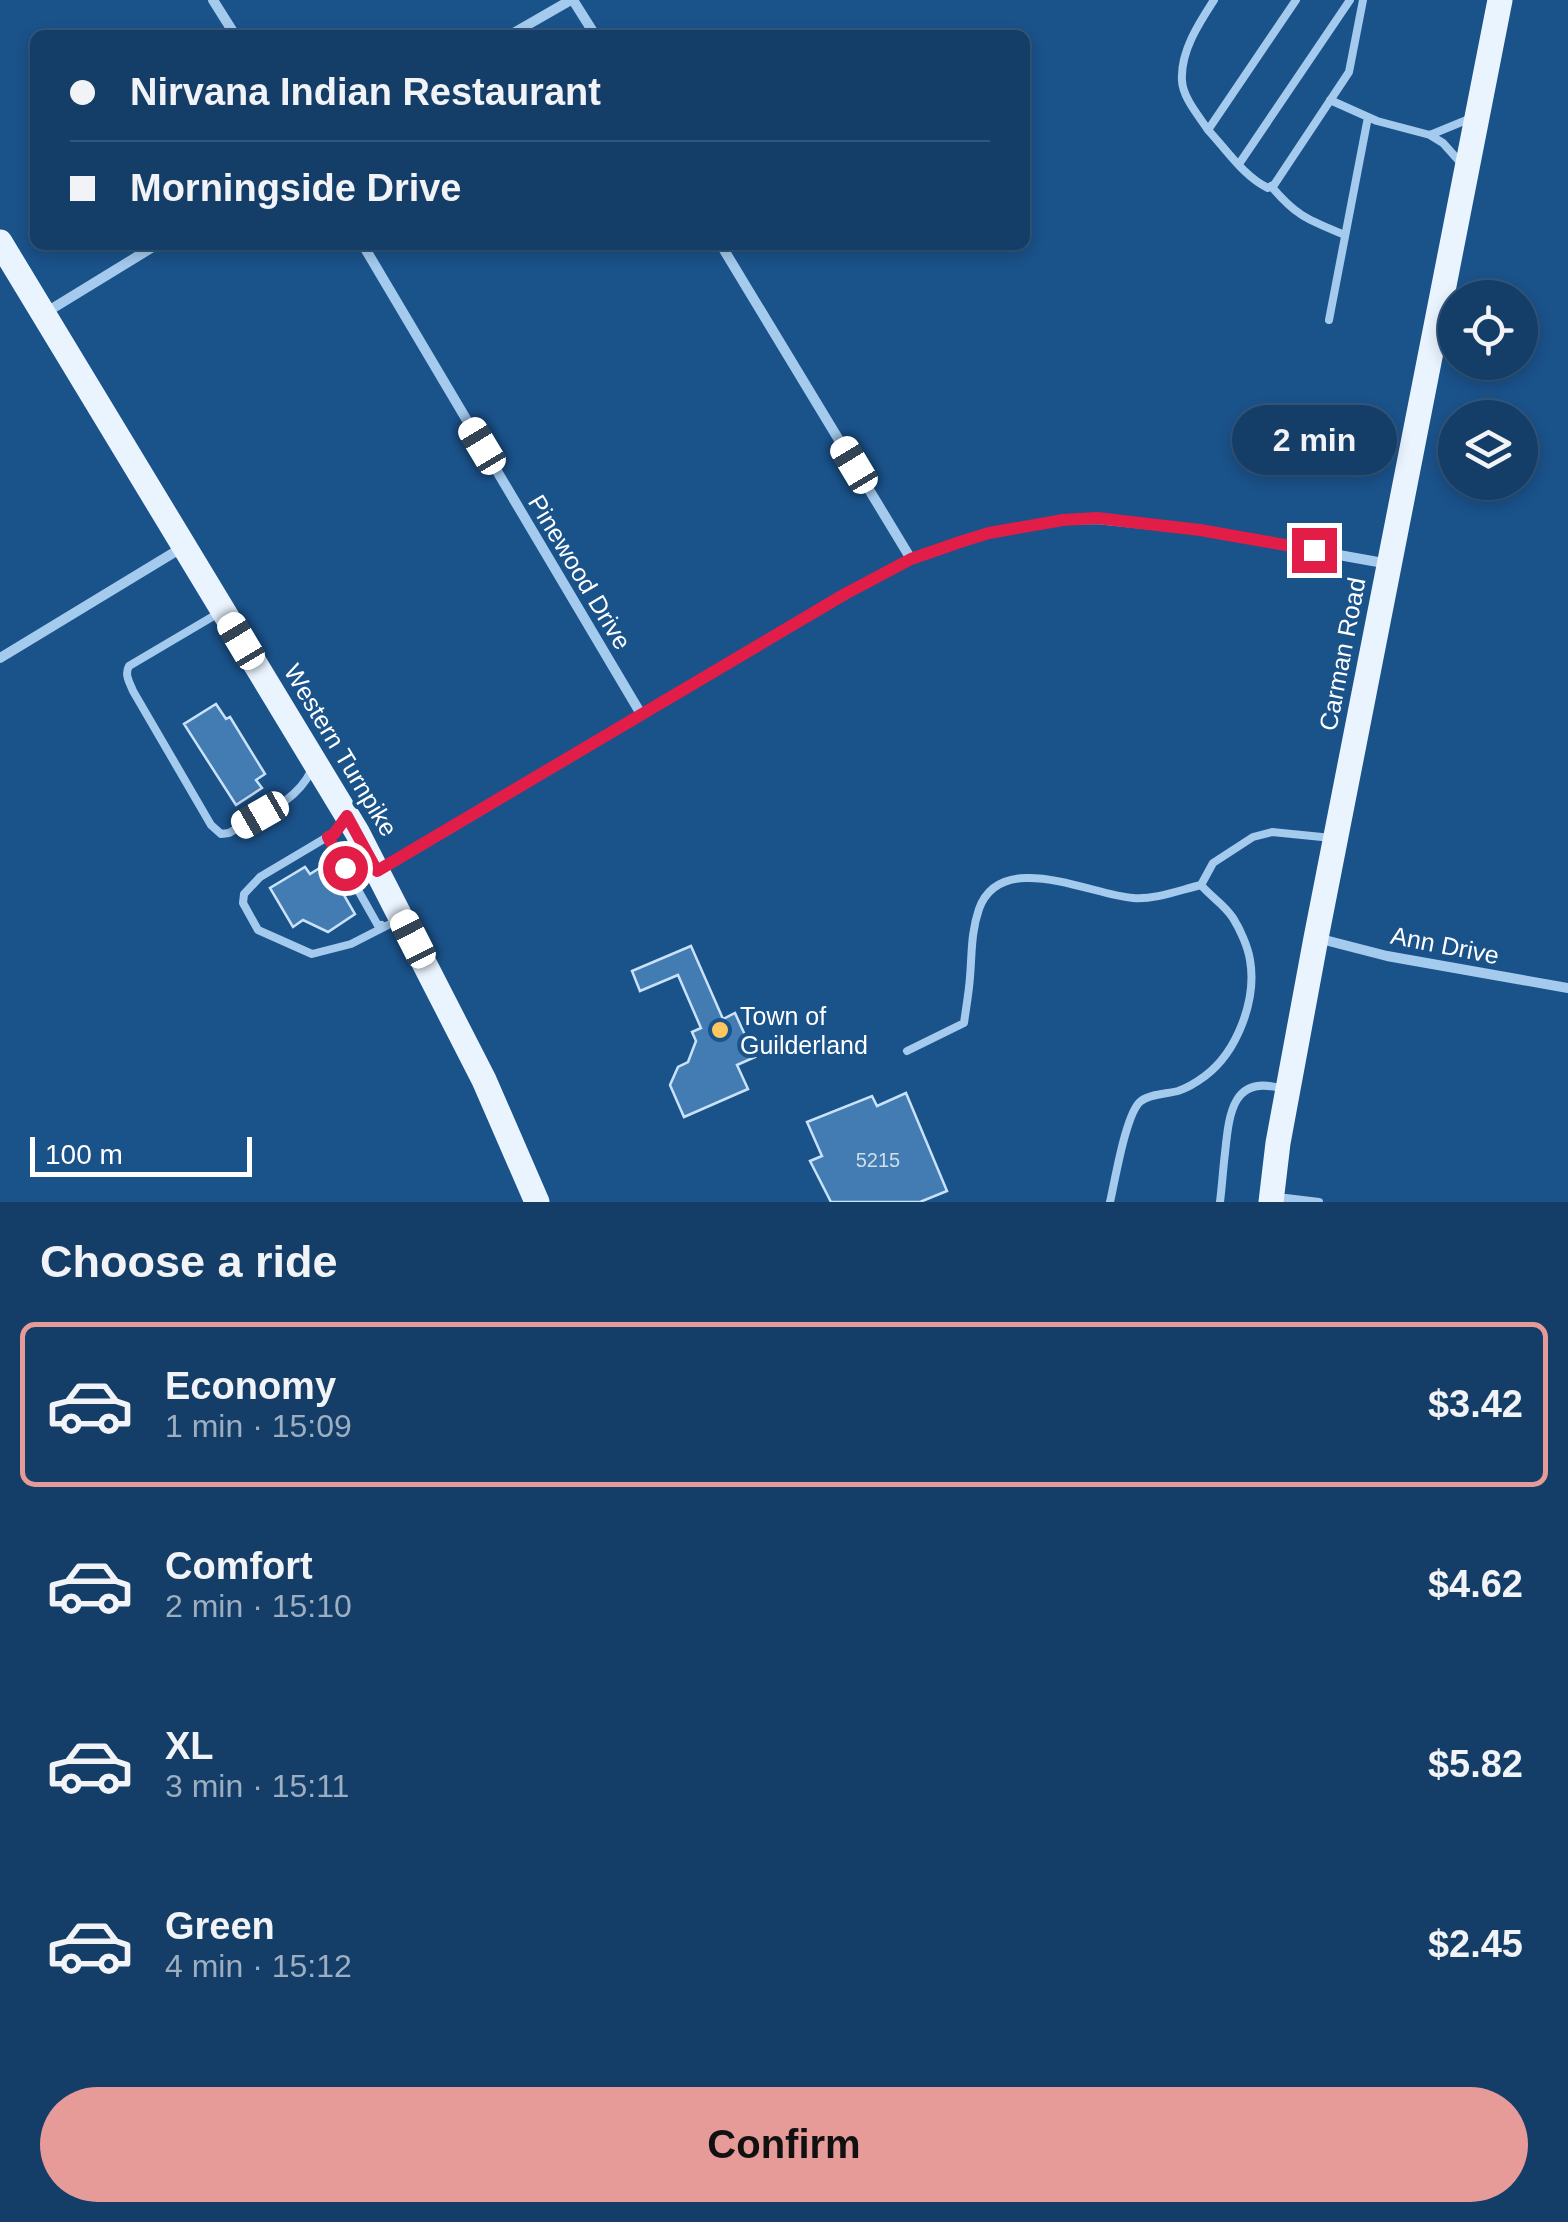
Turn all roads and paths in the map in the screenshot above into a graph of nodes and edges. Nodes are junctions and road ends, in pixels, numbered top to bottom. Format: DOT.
graph roads {
  1 [pos="213,0"];
  2 [pos="572,0"];
  3 [pos="1214,0"];
  4 [pos="1296,0"];
  5 [pos="1350,0"];
  6 [pos="1363,0"];
  7 [pos="1500,0"];
  8 [pos="231,30"];
  9 [pos="519,30"];
  10 [pos="591,30"];
  11 [pos="1330,100"];
  12 [pos="1478,116"];
  13 [pos="1368,117"];
  14 [pos="1208,130"];
  15 [pos="1430,135"];
  16 [pos="1239,164"];
  17 [pos="1467,170"];
  18 [pos="1271,186"];
  19 [pos="1345,235"];
  20 [pos="0,242"];
  21 [pos="148,250"];
  22 [pos="366,250"];
  23 [pos="725,250"];
  24 [pos="44,314"];
  25 [pos="1329,320"];
  26 [pos="184,546"];
  27 [pos="911,559"];
  28 [pos="1390,564"];
  29 [pos="223,610"];
  30 [pos="0,658"];
  31 [pos="641,714"];
  32 [pos="314,762"];
  33 [pos="347,816"];
  34 [pos="328,837"];
  35 [pos="1336,838"];
  36 [pos="377,871"];
  37 [pos="1201,885"];
  38 [pos="388,923"];
  39 [pos="1316,938"];
  40 [pos="1568,988"];
  41 [pos="907,1051"];
  42 [pos="1288,1090"];
  43 [pos="537,1202"];
  44 [pos="1110,1202"];
  45 [pos="1220,1202"];
  46 [pos="1272,1202"];
  47 [pos="1320,1202"];
  1 -- 8 [label="street"];
  2 -- 9 [label="street"];
  2 -- 10 [label="street"];
  3 -- 14 [label="lane"];
  4 -- 14 [label="lane"];
  5 -- 16 [label="lane"];
  6 -- 11 [label="lane"];
  7 -- 12 [label="main road, Carman Road"];
  11 -- 13 [label="lane"];
  11 -- 18 [label="lane"];
  12 -- 15 [label="lane"];
  12 -- 17 [label="main road, Carman Road"];
  13 -- 15 [label="lane"];
  13 -- 19 [label="lane"];
  14 -- 16 [label="lane"];
  15 -- 17 [label="lane"];
  16 -- 18 [label="lane"];
  17 -- 28 [label="main road, Carman Road"];
  18 -- 19 [label="lane"];
  19 -- 25 [label="lane"];
  20 -- 24 [label="main road, Western Turnpike"];
  21 -- 24 [label="street"];
  22 -- 31 [label="street, Pinewood Drive"];
  23 -- 27 [label="street"];
  24 -- 26 [label="main road, Western Turnpike"];
  26 -- 29 [label="main road, Western Turnpike"];
  26 -- 30 [label="street"];
  27 -- 28 [label="street"];
  27 -- 31 [label="street"];
  28 -- 35 [label="main road, Carman Road"];
  29 -- 32 [label="main road, Western Turnpike"];
  29 -- 32 [label="lane"];
  31 -- 36 [label="street"];
  32 -- 33 [label="main road, Western Turnpike"];
  33 -- 34 [label="lane"];
  33 -- 36 [label="main road, Western Turnpike"];
  34 -- 38 [label="lane"];
  34 -- 38 [label="lane"];
  35 -- 37 [label="lane"];
  35 -- 39 [label="main road, Carman Road"];
  36 -- 38 [label="main road, Western Turnpike"];
  37 -- 41 [label="lane"];
  37 -- 44 [label="lane"];
  38 -- 43 [label="main road, Western Turnpike"];
  39 -- 40 [label="street, Ann Drive"];
  39 -- 42 [label="main road, Carman Road"];
  42 -- 45 [label="lane"];
  42 -- 46 [label="main road, Carman Road"];
  46 -- 47 [label="lane"];
}
